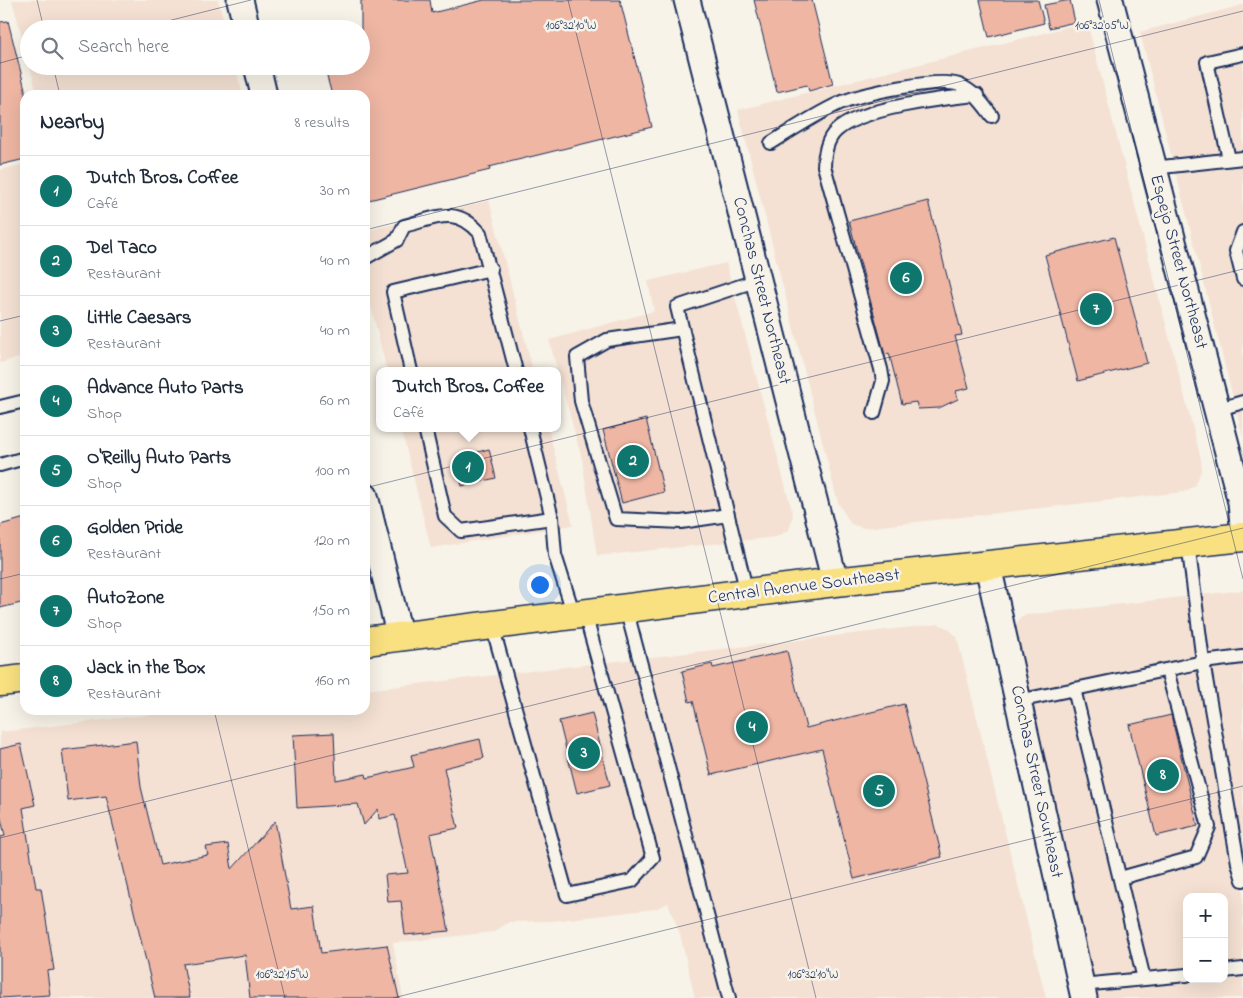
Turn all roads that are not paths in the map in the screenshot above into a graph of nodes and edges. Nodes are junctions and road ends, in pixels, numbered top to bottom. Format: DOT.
graph roads {
  1 [pos="240,0"];
  2 [pos="686,0"];
  3 [pos="1110,0"];
  4 [pos="245,20"];
  5 [pos="1243,54"];
  6 [pos="259,75"];
  7 [pos="263,90"];
  8 [pos="977,95"];
  9 [pos="992,116"];
  10 [pos="771,143"];
  11 [pos="1243,158"];
  12 [pos="1229,160"];
  13 [pos="1153,168"];
  14 [pos="1243,232"];
  15 [pos="370,255"];
  16 [pos="491,269"];
  17 [pos="1243,279"];
  18 [pos="758,280"];
  19 [pos="682,329"];
  20 [pos="410,367"];
  21 [pos="515,367"];
  22 [pos="20,402"];
  23 [pos="1243,402"];
  24 [pos="0,407"];
  25 [pos="1216,410"];
  26 [pos="874,413"];
  27 [pos="426,432"];
  28 [pos="531,432"];
  29 [pos="20,459"];
  30 [pos="0,464"];
  31 [pos="370,516"];
  32 [pos="728,516"];
  33 [pos="552,518"];
  34 [pos="1243,525"];
  35 [pos="1243,537"];
  36 [pos="1188,543"];
  37 [pos="988,566"];
  38 [pos="835,582"];
  39 [pos="747,593"];
  40 [pos="626,608"];
  41 [pos="580,614"];
  42 [pos="492,625"];
  43 [pos="400,637"];
  44 [pos="370,640"];
  45 [pos="1243,657"];
  46 [pos="1203,662"];
  47 [pos="1167,670"];
  48 [pos="20,680"];
  49 [pos="0,682"];
  50 [pos="1074,690"];
  51 [pos="1018,701"];
  52 [pos="1240,863"];
  53 [pos="1120,878"];
  54 [pos="1243,880"];
  55 [pos="1243,969"];
  56 [pos="1228,971"];
  57 [pos="1183,975"];
  58 [pos="1144,979"];
  59 [pos="1082,992"];
  60 [pos="729,998"];
  1 -- 4 [label="street"];
  2 -- 18 [label="street, Conchas Street Northeast"];
  3 -- 13 [label="street, Espejo Street Northeast"];
  5 -- 12 [label="lane"];
  6 -- 7 [label="street"];
  8 -- 9 [label="lane"];
  8 -- 10 [label="lane"];
  8 -- 26 [label="lane"];
  11 -- 12 [label="lane"];
  12 -- 13 [label="lane"];
  13 -- 25 [label="street, Espejo Street Northeast"];
  14 -- 17 [label="lane"];
  15 -- 16 [label="lane"];
  16 -- 20 [label="lane"];
  16 -- 21 [label="lane"];
  18 -- 19 [label="lane"];
  18 -- 38 [label="street, Conchas Street Northeast"];
  19 -- 32 [label="lane"];
  19 -- 32 [label="lane"];
  22 -- 24 [label="lane"];
  23 -- 25 [label="lane"];
  25 -- 34 [label="street, Espejo Street Northeast"];
  27 -- 33 [label="lane"];
  28 -- 33 [label="lane"];
  29 -- 30 [label="lane"];
  31 -- 43 [label="street"];
  32 -- 39 [label="lane"];
  33 -- 41 [label="lane"];
  35 -- 36 [label="main road, Central Avenue Southeast"];
  36 -- 37 [label="main road, Central Avenue Southeast"];
  36 -- 46 [label="lane"];
  37 -- 38 [label="main road, Central Avenue Southeast"];
  37 -- 51 [label="street, Conchas Street Southeast"];
  38 -- 39 [label="main road, Central Avenue Southeast"];
  39 -- 40 [label="main road, Central Avenue Southeast"];
  40 -- 41 [label="main road, Central Avenue Southeast"];
  40 -- 60 [label="lane"];
  41 -- 42 [label="main road, Central Avenue Southeast"];
  41 -- 42 [label="lane"];
  42 -- 43 [label="main road, Central Avenue Southeast"];
  43 -- 44 [label="main road, Central Avenue Southeast"];
  45 -- 46 [label="lane"];
  46 -- 47 [label="lane"];
  46 -- 52 [label="lane"];
  47 -- 50 [label="lane"];
  47 -- 53 [label="lane"];
  48 -- 49 [label="main road"];
  50 -- 51 [label="lane"];
  50 -- 53 [label="lane"];
  51 -- 59 [label="street, Conchas Street Southeast"];
  52 -- 54 [label="lane"];
  53 -- 58 [label="lane"];
  55 -- 56 [label="lane"];
  57 -- 58 [label="lane"];
  58 -- 59 [label="lane"];
}
